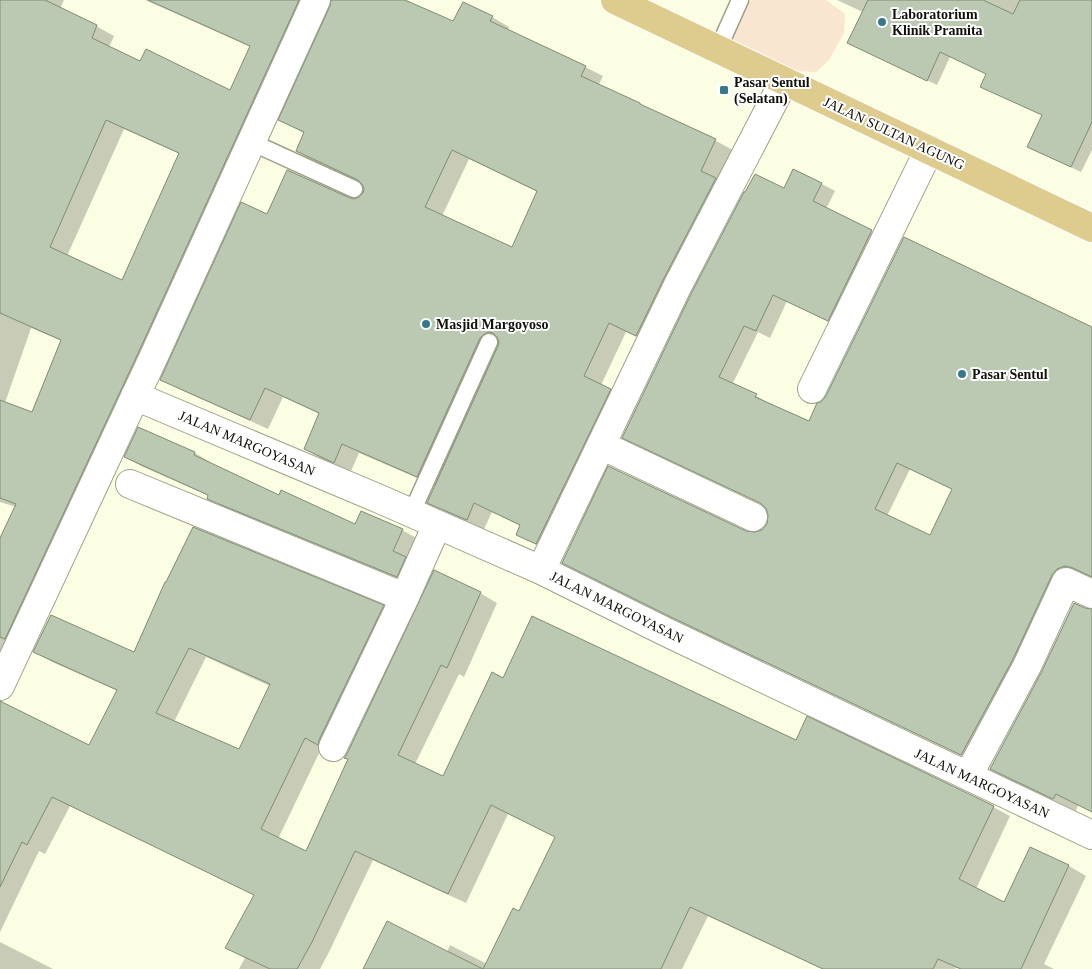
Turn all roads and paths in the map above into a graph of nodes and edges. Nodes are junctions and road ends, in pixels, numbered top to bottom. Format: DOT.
graph roads {
  1 [pos="316,0"];
  2 [pos="615,0"];
  3 [pos="740,0"];
  4 [pos="718,49"];
  5 [pos="784,81"];
  6 [pos="251,142"];
  7 [pos="929,150"];
  8 [pos="354,189"];
  9 [pos="1092,228"];
  10 [pos="489,342"];
  11 [pos="812,390"];
  12 [pos="135,396"];
  13 [pos="601,445"];
  14 [pos="130,484"];
  15 [pos="411,514"];
  16 [pos="753,517"];
  17 [pos="437,525"];
  18 [pos="541,570"];
  19 [pos="1092,594"];
  20 [pos="403,601"];
  21 [pos="10,637"];
  22 [pos="0,686"];
  23 [pos="333,747"];
  24 [pos="968,776"];
  25 [pos="1092,835"];
  1 -- 6 [label="street"];
  2 -- 4 [label="main road, JALAN SULTAN AGUNG"];
  3 -- 4 [label="lane"];
  4 -- 5 [label="main road, JALAN SULTAN AGUNG"];
  5 -- 7 [label="main road, JALAN SULTAN AGUNG"];
  5 -- 13 [label="street"];
  6 -- 8 [label="lane"];
  6 -- 12 [label="street"];
  7 -- 9 [label="main road, JALAN SULTAN AGUNG"];
  7 -- 11 [label="street"];
  10 -- 15 [label="lane"];
  12 -- 15 [label="street, JALAN MARGOYASAN"];
  12 -- 21 [label="street"];
  13 -- 16 [label="street"];
  13 -- 18 [label="street"];
  14 -- 20 [label="street"];
  15 -- 17 [label="street, JALAN MARGOYASAN"];
  17 -- 18 [label="street, JALAN MARGOYASAN"];
  17 -- 20 [label="street"];
  18 -- 24 [label="street, JALAN MARGOYASAN"];
  19 -- 24 [label="street"];
  20 -- 23 [label="street"];
  21 -- 22 [label="street"];
  24 -- 25 [label="street, JALAN MARGOYASAN"];
}
